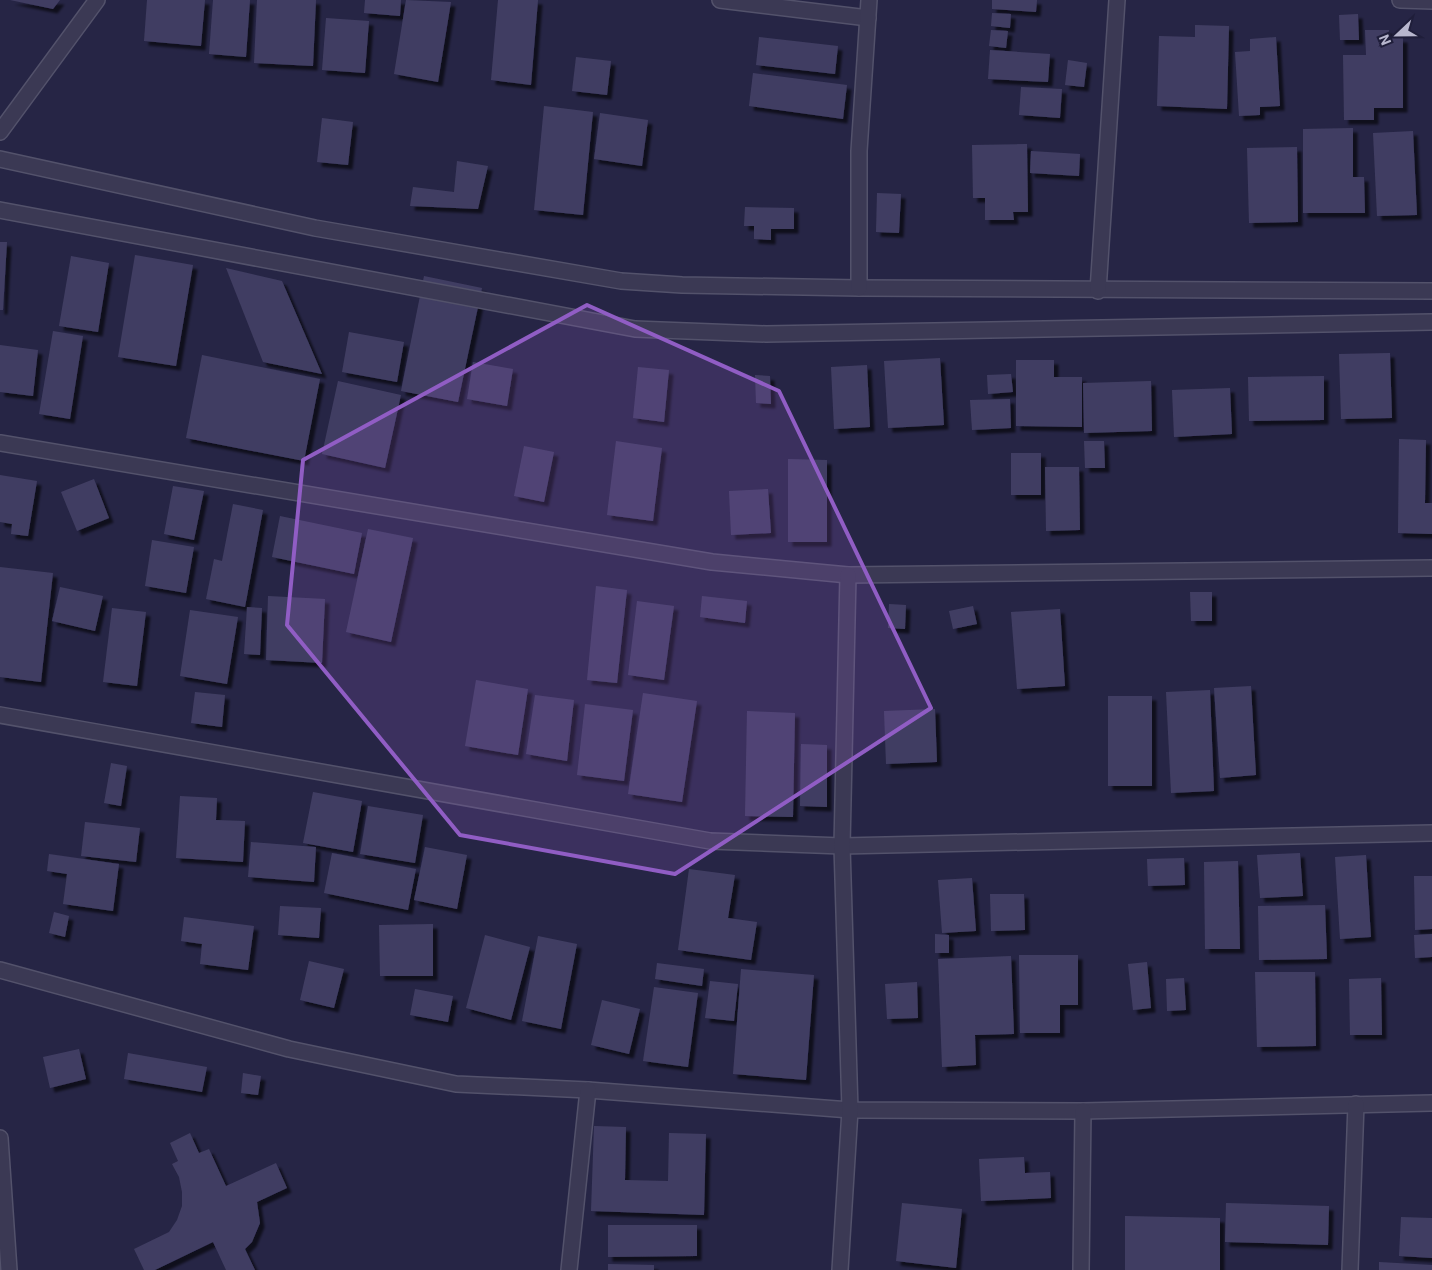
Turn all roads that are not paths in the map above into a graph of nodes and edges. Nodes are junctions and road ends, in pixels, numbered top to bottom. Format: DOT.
graph roads {
  1 [pos="97,0"];
  2 [pos="720,0"];
  3 [pos="869,0"];
  4 [pos="1116,0"];
  5 [pos="1400,0"];
  6 [pos="1432,1"];
  7 [pos="868,18"];
  8 [pos="0,132"];
  9 [pos="0,159"];
  10 [pos="0,210"];
  11 [pos="859,288"];
  12 [pos="1098,290"];
  13 [pos="1432,291"];
  14 [pos="1432,322"];
  15 [pos="0,443"];
  16 [pos="1432,568"];
  17 [pos="848,575"];
  18 [pos="0,715"];
  19 [pos="1432,833"];
  20 [pos="842,846"];
  21 [pos="0,970"];
  22 [pos="588,1090"];
  23 [pos="1432,1103"];
  24 [pos="1356,1104"];
  25 [pos="850,1110"];
  26 [pos="1083,1111"];
  27 [pos="0,1138"];
  28 [pos="9,1270"];
  29 [pos="569,1270"];
  30 [pos="840,1270"];
  31 [pos="1080,1270"];
  32 [pos="1350,1270"];
  1 -- 8 [label="street"];
  2 -- 7 [label="street"];
  3 -- 7 [label="street"];
  4 -- 12 [label="street"];
  5 -- 6 [label="street"];
  7 -- 11 [label="street"];
  9 -- 11 [label="street"];
  10 -- 14 [label="street"];
  11 -- 12 [label="street"];
  12 -- 13 [label="street"];
  15 -- 17 [label="street"];
  16 -- 17 [label="street"];
  17 -- 20 [label="street"];
  18 -- 20 [label="street"];
  19 -- 20 [label="street"];
  20 -- 25 [label="street"];
  21 -- 22 [label="street"];
  22 -- 25 [label="street"];
  22 -- 29 [label="street"];
  23 -- 24 [label="street"];
  24 -- 26 [label="street"];
  24 -- 32 [label="street"];
  25 -- 26 [label="street"];
  25 -- 30 [label="street"];
  26 -- 31 [label="street"];
  27 -- 28 [label="street"];
}
